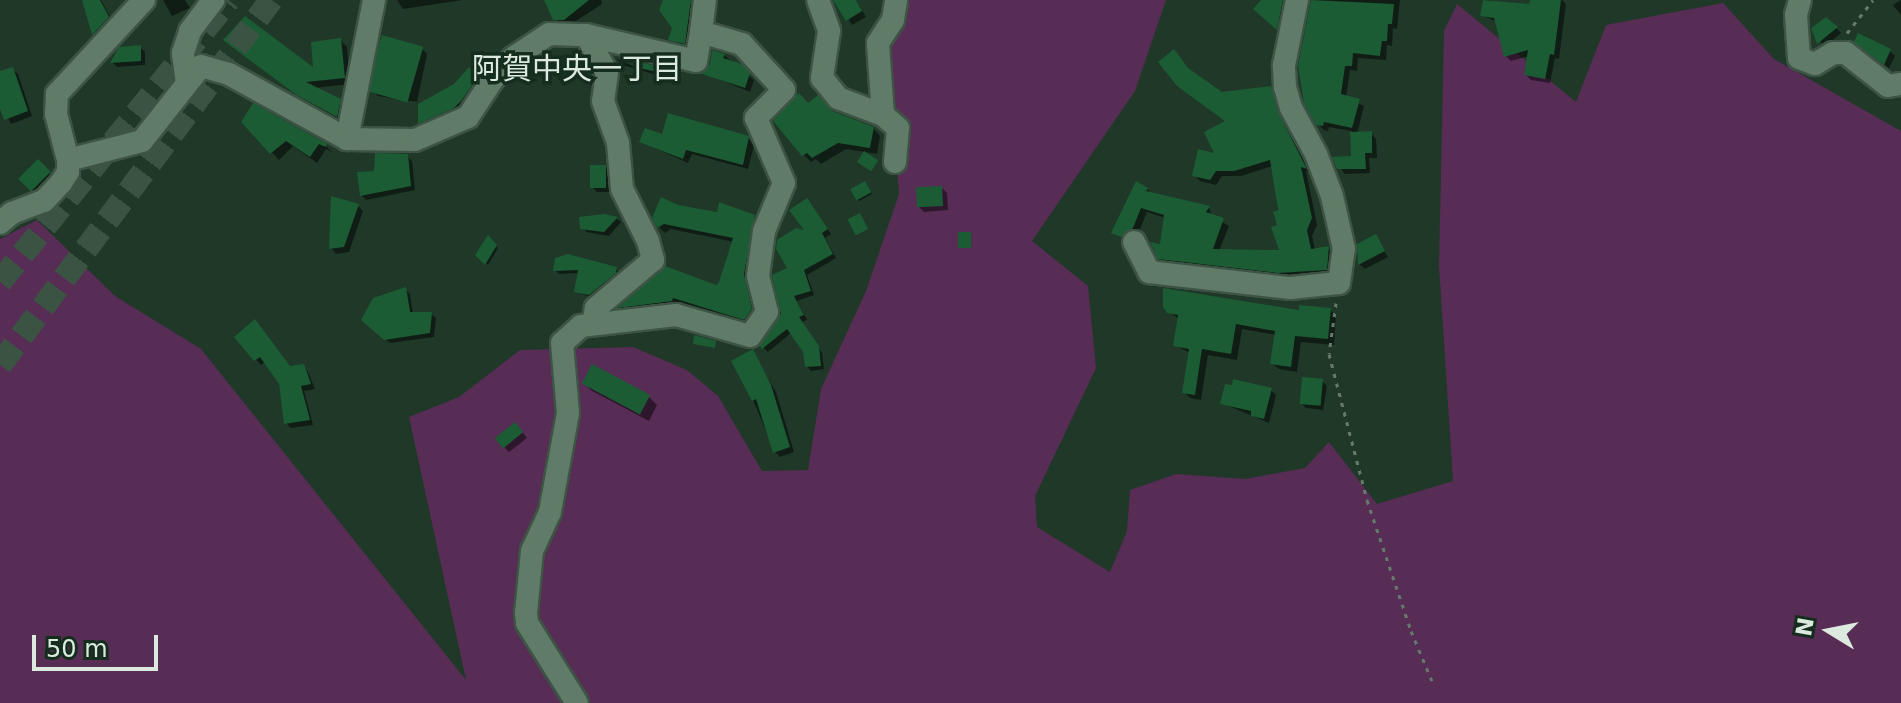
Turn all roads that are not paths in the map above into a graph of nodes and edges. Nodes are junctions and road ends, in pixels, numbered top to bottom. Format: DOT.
graph roads {
  1 [pos="144,0"];
  2 [pos="213,0"];
  3 [pos="374,0"];
  4 [pos="705,0"];
  5 [pos="818,0"];
  6 [pos="896,0"];
  7 [pos="1297,0"];
  8 [pos="1800,0"];
  9 [pos="701,32"];
  10 [pos="586,35"];
  11 [pos="187,83"];
  12 [pos="1901,84"];
  13 [pos="883,115"];
  14 [pos="347,139"];
  15 [pos="68,160"];
  16 [pos="895,162"];
  17 [pos="0,223"];
  18 [pos="1134,242"];
  19 [pos="593,324"];
  20 [pos="577,703"];
  1 -- 15 [label="street"];
  2 -- 11 [label="street"];
  3 -- 14 [label="street"];
  4 -- 9 [label="street"];
  5 -- 13 [label="street"];
  6 -- 13 [label="street"];
  7 -- 18 [label="street"];
  8 -- 12 [label="street"];
  9 -- 10 [label="street"];
  9 -- 19 [label="street"];
  10 -- 14 [label="street"];
  10 -- 19 [label="street"];
  11 -- 14 [label="street"];
  11 -- 15 [label="street"];
  13 -- 16 [label="street"];
  15 -- 17 [label="street"];
  19 -- 20 [label="street"];
}
